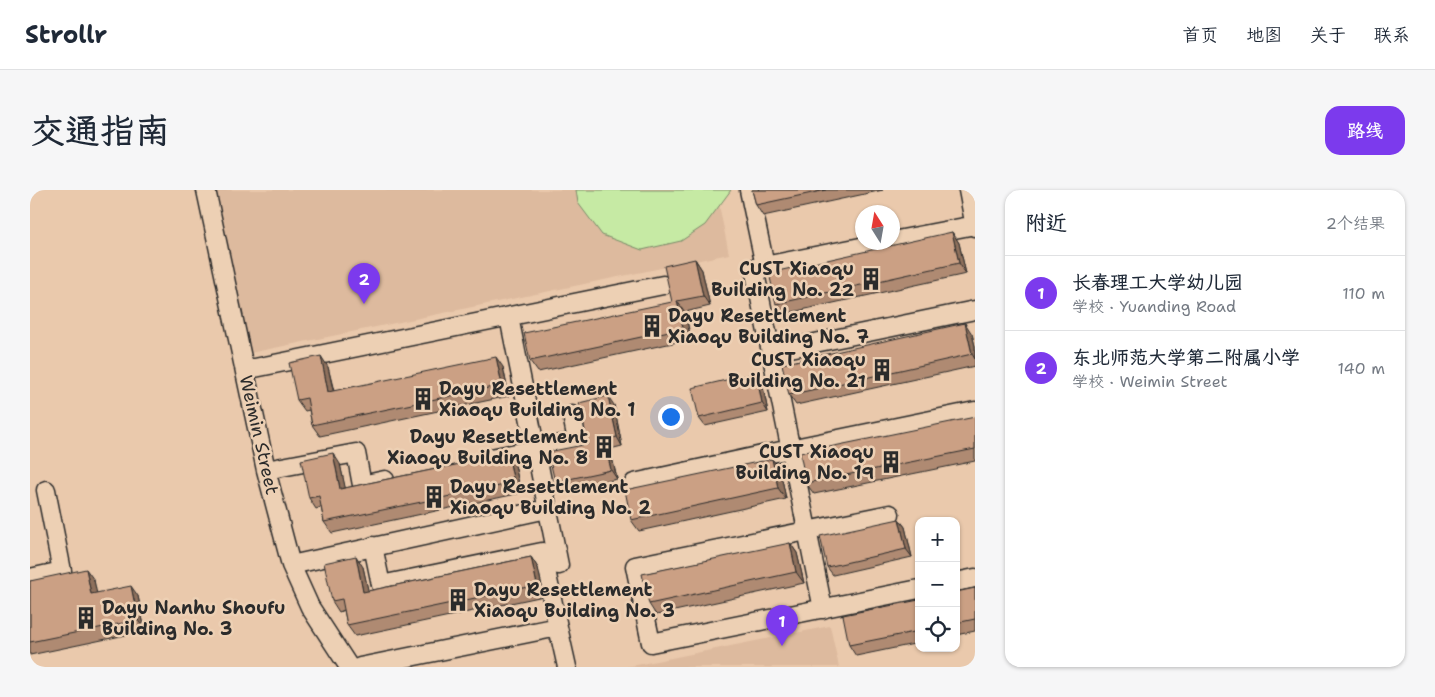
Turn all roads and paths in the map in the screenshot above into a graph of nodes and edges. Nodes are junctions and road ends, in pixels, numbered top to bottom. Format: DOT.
graph roads {
  1 [pos="206,190"];
  2 [pos="749,190"];
  3 [pos="968,190"];
  4 [pos="975,226"];
  5 [pos="900,240"];
  6 [pos="855,248"];
  7 [pos="765,266"];
  8 [pos="663,285"];
  9 [pos="975,310"];
  10 [pos="509,317"];
  11 [pos="771,352"];
  12 [pos="245,370"];
  13 [pos="975,411"];
  14 [pos="572,415"];
  15 [pos="535,449"];
  16 [pos="790,449"];
  17 [pos="468,463"];
  18 [pos="266,470"];
  19 [pos="401,477"];
  20 [pos="634,483"];
  21 [pos="46,490"];
  22 [pos="547,509"];
  23 [pos="890,514"];
  24 [pos="807,531"];
  25 [pos="373,546"];
  26 [pos="291,565"];
  27 [pos="558,565"];
  28 [pos="30,578"];
  29 [pos="975,578"];
  30 [pos="960,581"];
  31 [pos="915,590"];
  32 [pos="823,609"];
  33 [pos="558,627"];
  34 [pos="349,667"];
  35 [pos="360,667"];
  36 [pos="567,667"];
  1 -- 12 [label="street, Weimin Street"];
  2 -- 7 [label="street"];
  3 -- 4 [label="street"];
  4 -- 5 [label="street"];
  6 -- 7 [label="street"];
  7 -- 11 [label="street"];
  8 -- 10 [label="street"];
  9 -- 11 [label="street"];
  10 -- 12 [label="street"];
  10 -- 15 [label="street"];
  11 -- 16 [label="street"];
  12 -- 18 [label="street, Weimin Street"];
  13 -- 16 [label="street"];
  14 -- 15 [label="street"];
  15 -- 17 [label="street"];
  15 -- 22 [label="street"];
  16 -- 20 [label="street"];
  16 -- 24 [label="street"];
  18 -- 19 [label="street"];
  18 -- 26 [label="street, Weimin Street"];
  21 -- 28 [label="street"];
  22 -- 25 [label="street"];
  22 -- 27 [label="street"];
  23 -- 24 [label="street"];
  24 -- 32 [label="street"];
  24 -- 32 [label="street"];
  25 -- 26 [label="street"];
  25 -- 33 [label="street"];
  26 -- 34 [label="street, Weimin Street"];
  29 -- 30 [label="street"];
  31 -- 32 [label="street"];
  33 -- 35 [label="street"];
  33 -- 36 [label="street"];
}
